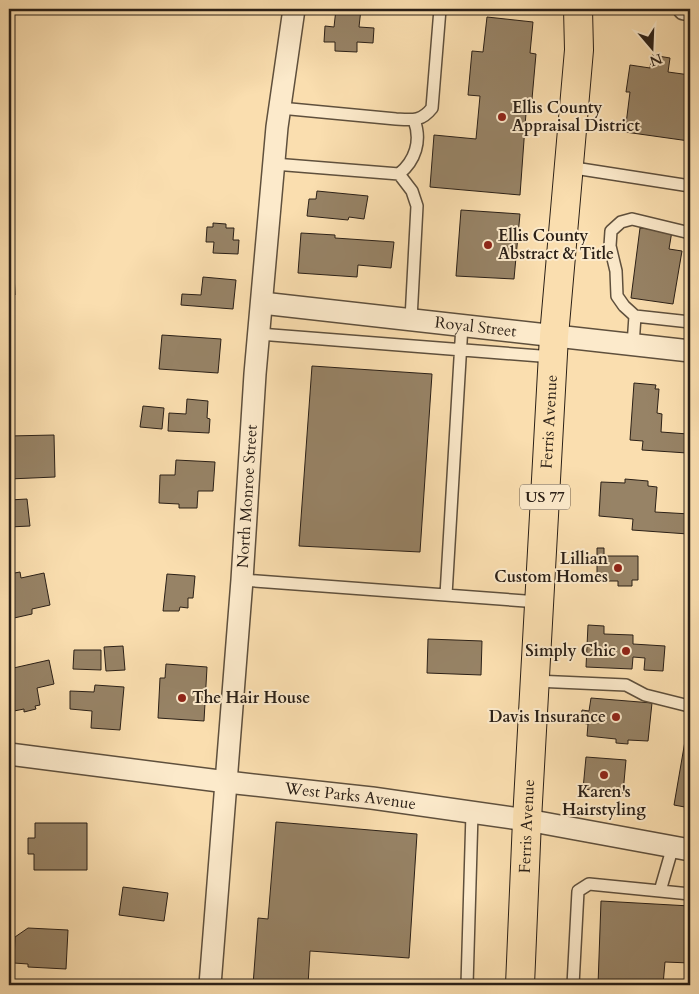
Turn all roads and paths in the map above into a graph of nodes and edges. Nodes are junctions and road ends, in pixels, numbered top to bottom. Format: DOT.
graph roads {
  1 [pos="294,9"];
  2 [pos="440,9"];
  3 [pos="578,9"];
  4 [pos="684,9"];
  5 [pos="690,10"];
  6 [pos="280,108"];
  7 [pos="414,120"];
  8 [pos="274,164"];
  9 [pos="568,166"];
  10 [pos="399,174"];
  11 [pos="690,186"];
  12 [pos="690,233"];
  13 [pos="262,303"];
  14 [pos="635,316"];
  15 [pos="411,319"];
  16 [pos="690,322"];
  17 [pos="462,326"];
  18 [pos="259,334"];
  19 [pos="633,345"];
  20 [pos="553,347"];
  21 [pos="460,349"];
  22 [pos="690,351"];
  23 [pos="242,580"];
  24 [pos="446,595"];
  25 [pos="539,602"];
  26 [pos="535,681"];
  27 [pos="690,704"];
  28 [pos="9,754"];
  29 [pos="227,782"];
  30 [pos="472,812"];
  31 [pos="527,820"];
  32 [pos="682,848"];
  33 [pos="660,891"];
  34 [pos="690,894"];
  35 [pos="210,985"];
  36 [pos="467,985"];
  37 [pos="520,985"];
  38 [pos="573,985"];
  1 -- 6 [label="street, North Monroe Street"];
  2 -- 7 [label="lane"];
  3 -- 9 [label="main road, Ferris Avenue / US 77"];
  4 -- 5 [label="street"];
  6 -- 7 [label="lane"];
  6 -- 8 [label="street, North Monroe Street"];
  7 -- 10 [label="lane"];
  8 -- 10 [label="lane"];
  8 -- 13 [label="street, North Monroe Street"];
  9 -- 11 [label="lane"];
  9 -- 20 [label="main road, Ferris Avenue / US 77"];
  10 -- 15 [label="lane"];
  12 -- 14 [label="lane"];
  13 -- 15 [label="street, Royal Street"];
  13 -- 18 [label="street, North Monroe Street"];
  14 -- 16 [label="lane"];
  14 -- 19 [label="lane"];
  15 -- 17 [label="street, Royal Street"];
  17 -- 20 [label="street, Royal Street"];
  17 -- 21 [label="lane"];
  18 -- 21 [label="lane"];
  18 -- 23 [label="street, North Monroe Street"];
  19 -- 20 [label="street, Royal Street"];
  19 -- 22 [label="street, Royal Street"];
  20 -- 21 [label="lane"];
  20 -- 25 [label="main road, Ferris Avenue / US 77"];
  21 -- 24 [label="lane"];
  23 -- 24 [label="lane"];
  23 -- 29 [label="street, North Monroe Street"];
  24 -- 25 [label="lane"];
  25 -- 26 [label="main road, Ferris Avenue / US 77"];
  26 -- 27 [label="lane"];
  26 -- 31 [label="main road, Ferris Avenue / US 77"];
  28 -- 29 [label="street, West Parks Avenue"];
  29 -- 30 [label="street, West Parks Avenue"];
  29 -- 35 [label="street, North Monroe Street"];
  30 -- 31 [label="street, West Parks Avenue"];
  30 -- 36 [label="lane"];
  31 -- 32 [label="street, West Parks Avenue"];
  31 -- 37 [label="main road, Ferris Avenue / US 77"];
  32 -- 33 [label="lane"];
  33 -- 34 [label="lane"];
  33 -- 38 [label="lane"];
}
